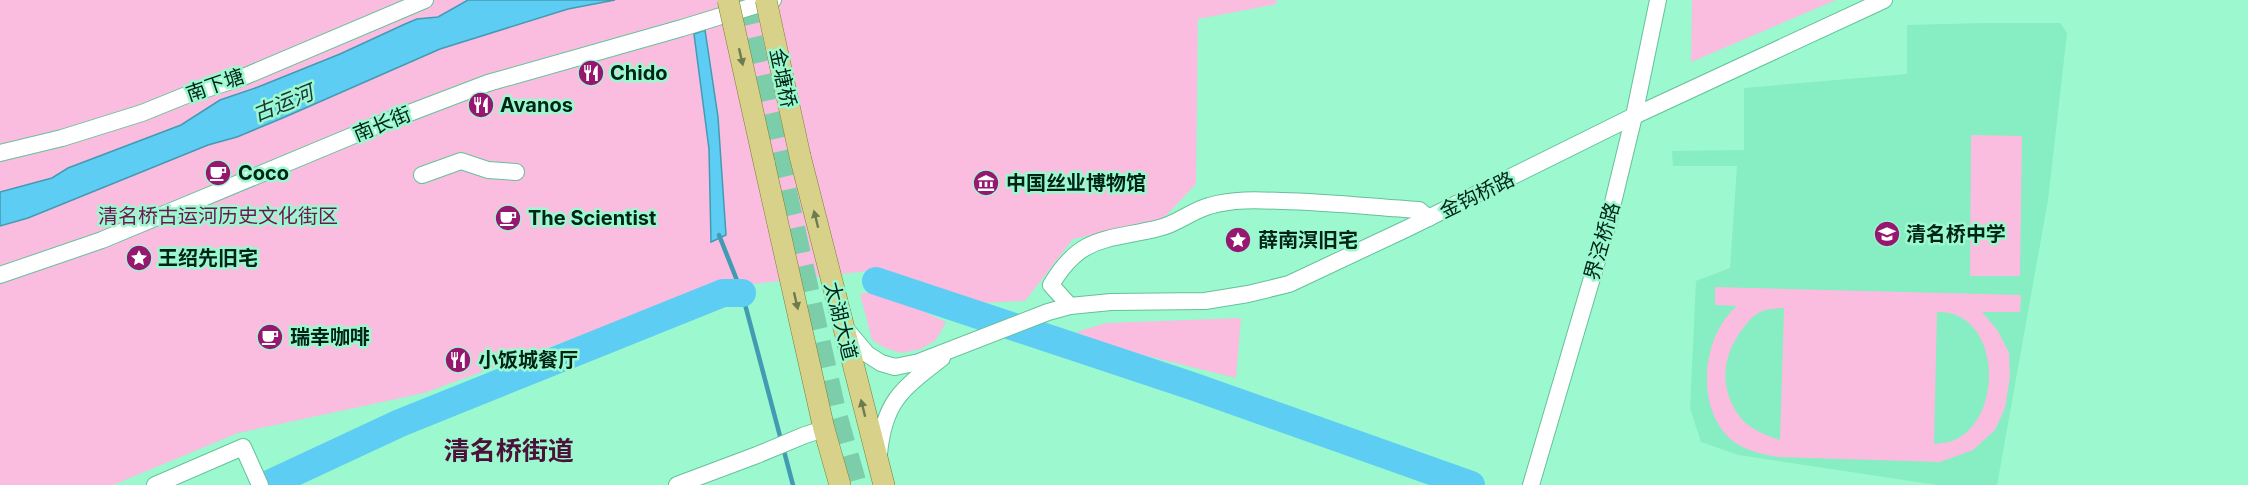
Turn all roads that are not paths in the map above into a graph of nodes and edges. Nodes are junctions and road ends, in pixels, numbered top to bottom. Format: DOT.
graph roads {
  1 [pos="425,0"];
  2 [pos="728,0"];
  3 [pos="766,0"];
  4 [pos="773,0"];
  5 [pos="1658,0"];
  6 [pos="1884,0"];
  7 [pos="1634,116"];
  8 [pos="0,153"];
  9 [pos="800,156"];
  10 [pos="516,172"];
  11 [pos="422,175"];
  12 [pos="1429,218"];
  13 [pos="0,275"];
  14 [pos="1070,306"];
  15 [pos="843,325"];
  16 [pos="962,344"];
  17 [pos="824,429"];
  18 [pos="878,464"];
  19 [pos="1532,482"];
  20 [pos="155,485"];
  21 [pos="260,485"];
  22 [pos="677,485"];
  23 [pos="840,485"];
  24 [pos="884,485"];
  1 -- 8 [label="street, 南下塘"];
  2 -- 17 [label="main road, 太湖大道, one-way, bridge"];
  3 -- 9 [label="main road, 金塘桥, bridge"];
  4 -- 13 [label="street, 南长街"];
  5 -- 7 [label="street, 界泾桥路"];
  6 -- 7 [label="street, 金钩桥路"];
  7 -- 12 [label="street, 金钩桥路"];
  7 -- 19 [label="street, 界泾桥路"];
  15 -- 9 [label="main road, 太湖大道, one-way"];
  10 -- 11 [label="street"];
  12 -- 14 [label="street, 金钩桥路"];
  12 -- 14 [label="street"];
  14 -- 16 [label="street, 金钩桥路"];
  15 -- 16 [label="street"];
  18 -- 15 [label="main road, 太湖大道, one-way"];
  16 -- 18 [label="street"];
  17 -- 22 [label="street"];
  17 -- 23 [label="main road, 太湖大道"];
  18 -- 24 [label="main road, 太湖大道"];
  20 -- 21 [label="street"];
}
